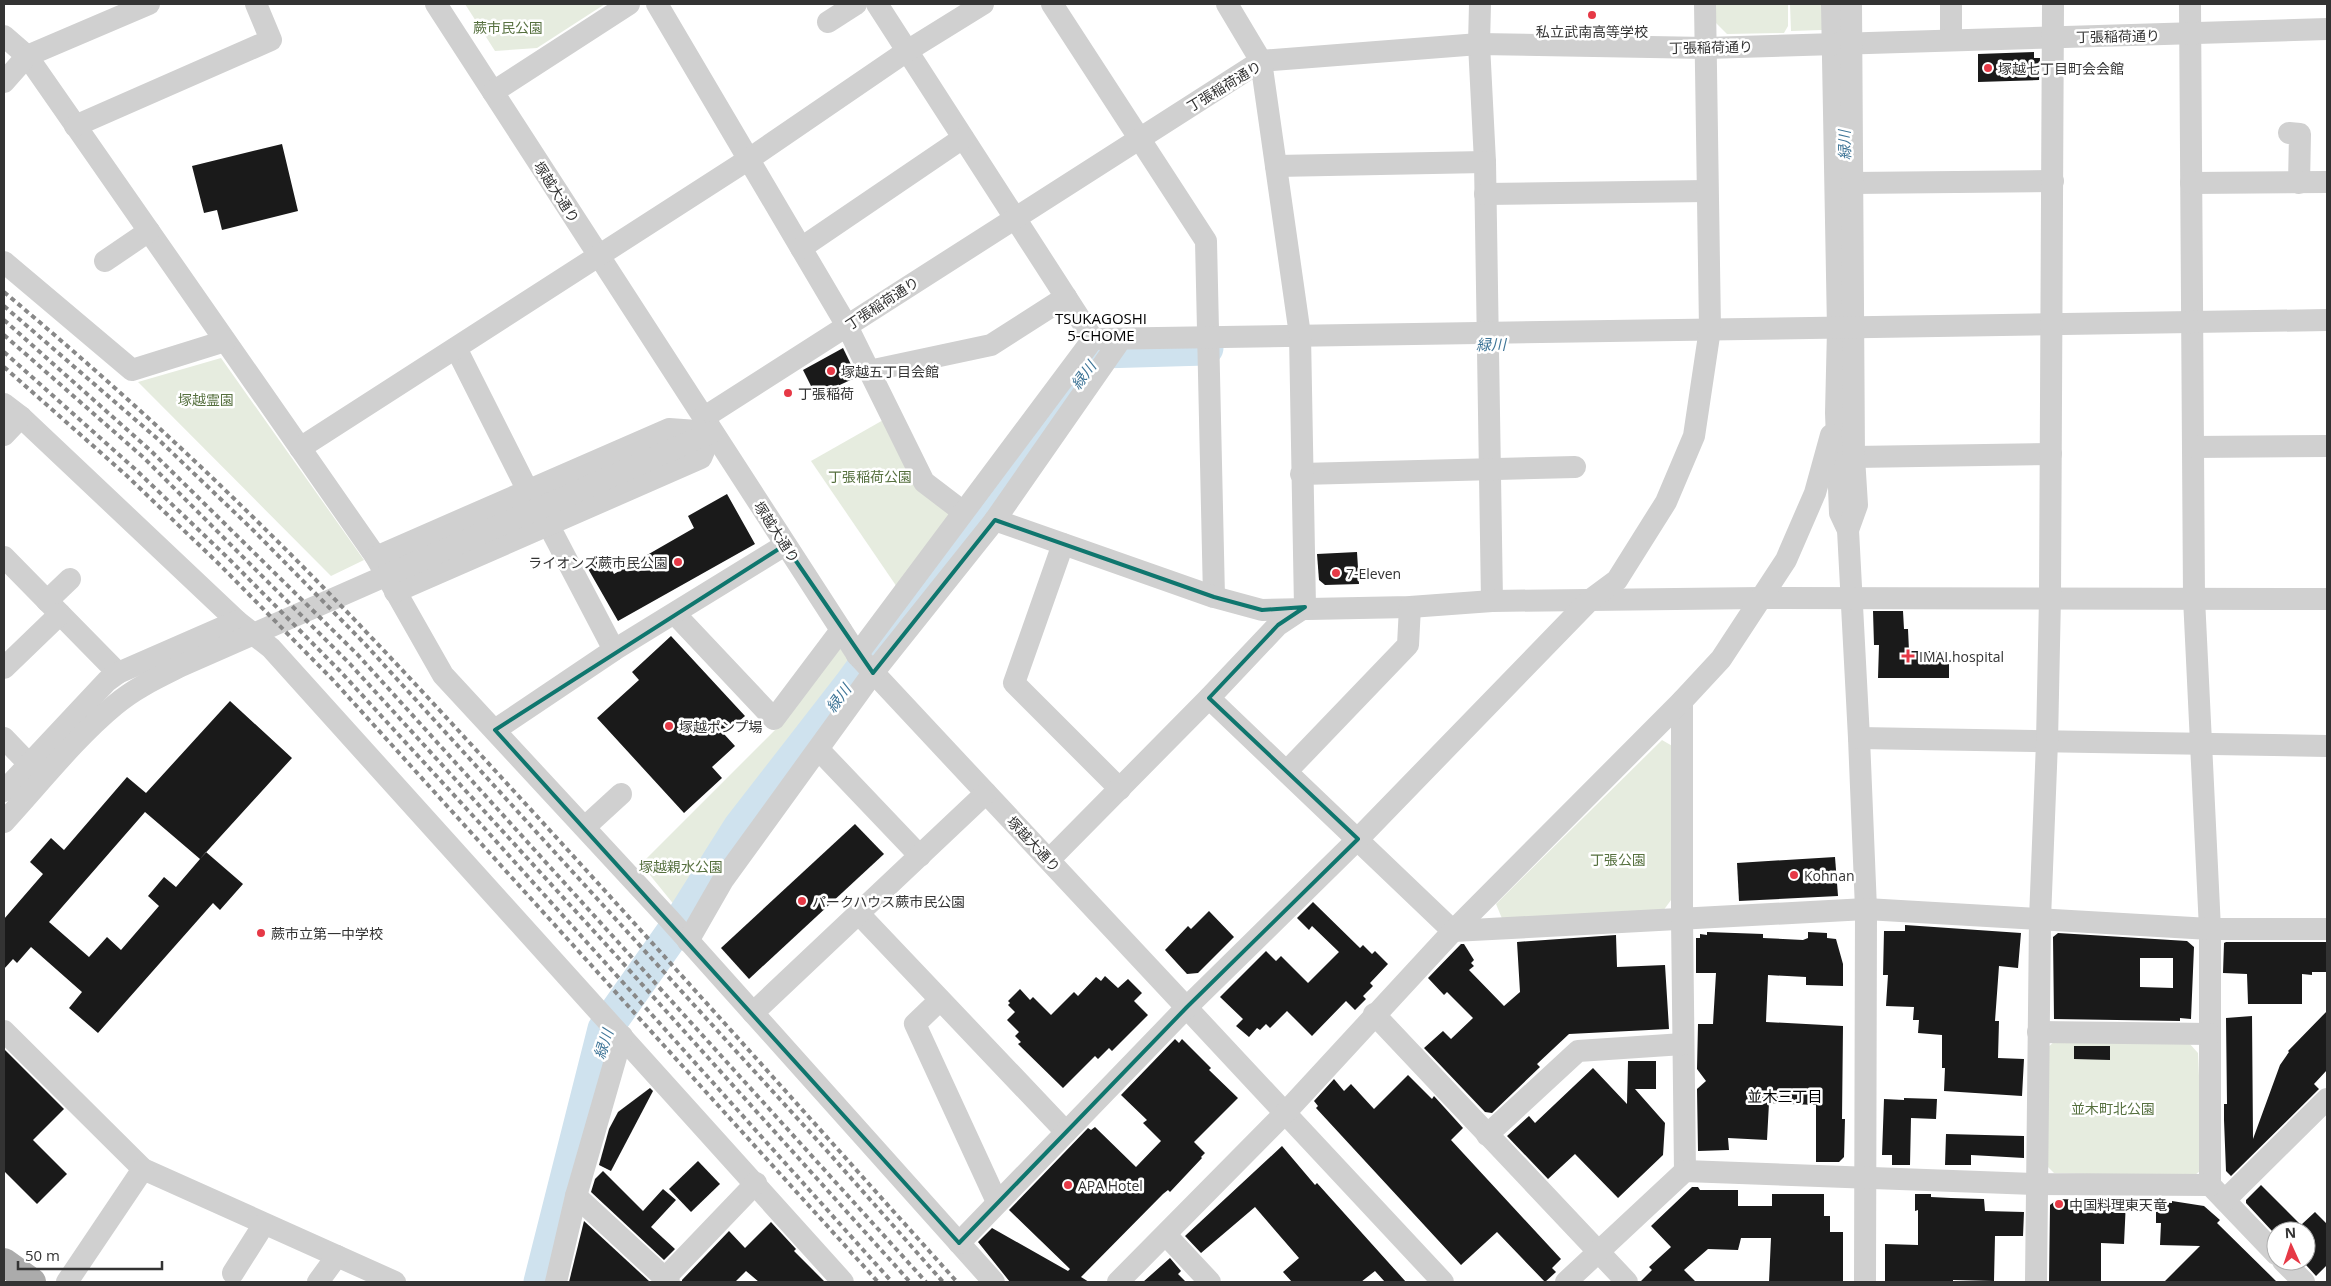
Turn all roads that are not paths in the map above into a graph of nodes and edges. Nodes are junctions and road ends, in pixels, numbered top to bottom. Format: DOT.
graph roads {
  1 [pos="149,4"];
  2 [pos="256,4"];
  3 [pos="436,4"];
  4 [pos="630,4"];
  5 [pos="657,4"];
  6 [pos="856,4"];
  7 [pos="877,4"];
  8 [pos="983,4"];
  9 [pos="1052,4"];
  10 [pos="1227,4"];
  11 [pos="1480,4"];
  12 [pos="1705,4"];
  13 [pos="1832,4"];
  14 [pos="1851,4"];
  15 [pos="1951,4"];
  16 [pos="2053,4"];
  17 [pos="2190,4"];
  18 [pos="828,22"];
  19 [pos="2327,29"];
  20 [pos="2190,34"];
  21 [pos="4,36"];
  22 [pos="2053,38"];
  23 [pos="1951,40"];
  24 [pos="1842,43"];
  25 [pos="1479,44"];
  26 [pos="1706,48"];
  27 [pos="907,51"];
  28 [pos="27,56"];
  29 [pos="1261,61"];
  30 [pos="4,82"];
  31 [pos="493,92"];
  32 [pos="75,126"];
  33 [pos="2289,133"];
  34 [pos="963,138"];
  35 [pos="1138,140"];
  36 [pos="749,159"];
  37 [pos="1485,162"];
  38 [pos="1276,166"];
  39 [pos="2053,181"];
  40 [pos="2327,182"];
  41 [pos="1852,183"];
  42 [pos="2191,183"];
  43 [pos="2300,183"];
  44 [pos="1707,191"];
  45 [pos="1486,194"];
  46 [pos="1015,218"];
  47 [pos="149,231"];
  48 [pos="801,248"];
  49 [pos="597,255"];
  50 [pos="105,261"];
  51 [pos="4,262"];
  52 [pos="1066,297"];
  53 [pos="2327,320"];
  54 [pos="2192,321"];
  55 [pos="2052,323"];
  56 [pos="847,326"];
  57 [pos="1843,330"];
  58 [pos="1710,337"];
  59 [pos="1120,339"];
  60 [pos="1093,340"];
  61 [pos="225,342"];
  62 [pos="1488,342"];
  63 [pos="1208,344"];
  64 [pos="1301,346"];
  65 [pos="456,348"];
  66 [pos="869,371"];
  67 [pos="4,404"];
  68 [pos="1836,413"];
  69 [pos="21,417"];
  70 [pos="708,425"];
  71 [pos="4,435"];
  72 [pos="2327,446"];
  73 [pos="2193,447"];
  74 [pos="300,448"];
  75 [pos="2051,454"];
  76 [pos="1854,457"];
  77 [pos="1575,467"];
  78 [pos="1490,469"];
  79 [pos="1301,474"];
  80 [pos="528,491"];
  81 [pos="962,511"];
  82 [pos="995,520"];
  83 [pos="549,526"];
  84 [pos="1848,530"];
  85 [pos="1063,544"];
  86 [pos="785,545"];
  87 [pos="4,557"];
  88 [pos="376,557"];
  89 [pos="70,579"];
  90 [pos="395,592"];
  91 [pos="2050,597"];
  92 [pos="1214,598"];
  93 [pos="1762,598"];
  94 [pos="1851,598"];
  95 [pos="2194,598"];
  96 [pos="2327,598"];
  97 [pos="1590,600"];
  98 [pos="1492,601"];
  99 [pos="1305,607"];
  100 [pos="1410,607"];
  101 [pos="54,608"];
  102 [pos="675,614"];
  103 [pos="238,621"];
  104 [pos="841,630"];
  105 [pos="614,650"];
  106 [pos="865,664"];
  107 [pos="4,668"];
  108 [pos="118,673"];
  109 [pos="1209,698"];
  110 [pos="1682,701"];
  111 [pos="495,730"];
  112 [pos="4,738"];
  113 [pos="1859,738"];
  114 [pos="2047,742"];
  115 [pos="2201,742"];
  116 [pos="2327,746"];
  117 [pos="819,750"];
  118 [pos="28,763"];
  119 [pos="1287,771"];
  120 [pos="1120,789"];
  121 [pos="4,791"];
  122 [pos="986,793"];
  123 [pos="621,794"];
  124 [pos="4,822"];
  125 [pos="585,827"];
  126 [pos="1358,839"];
  127 [pos="920,856"];
  128 [pos="1049,860"];
  129 [pos="1866,909"];
  130 [pos="859,914"];
  131 [pos="1682,918"];
  132 [pos="2040,919"];
  133 [pos="2210,929"];
  134 [pos="2327,929"];
  135 [pos="1453,932"];
  136 [pos="688,940"];
  137 [pos="940,1000"];
  138 [pos="1187,1007"];
  139 [pos="753,1013"];
  140 [pos="1374,1014"];
  141 [pos="4,1031"];
  142 [pos="2038,1032"];
  143 [pos="2210,1034"];
  144 [pos="622,1035"];
  145 [pos="1683,1044"];
  146 [pos="2327,1099"];
  147 [pos="1284,1112"];
  148 [pos="1066,1132"];
  149 [pos="1487,1135"];
  150 [pos="143,1168"];
  151 [pos="1685,1171"];
  152 [pos="1865,1178"];
  153 [pos="756,1183"];
  154 [pos="2036,1184"];
  155 [pos="2218,1193"];
  156 [pos="576,1196"];
  157 [pos="997,1202"];
  158 [pos="264,1224"];
  159 [pos="1166,1235"];
  160 [pos="959,1243"];
  161 [pos="2266,1243"];
  162 [pos="1598,1252"];
  163 [pos="337,1256"];
  164 [pos="4,1262"];
  165 [pos="2293,1271"];
  166 [pos="233,1273"];
  167 [pos="667,1280"];
  168 [pos="32,1282"];
  169 [pos="67,1282"];
  170 [pos="318,1282"];
  171 [pos="395,1282"];
  172 [pos="556,1282"];
  173 [pos="843,1282"];
  174 [pos="994,1282"];
  175 [pos="1118,1282"];
  176 [pos="1210,1282"];
  177 [pos="1443,1282"];
  178 [pos="1566,1282"];
  179 [pos="1627,1282"];
  180 [pos="1864,1282"];
  181 [pos="2036,1282"];
  182 [pos="2304,1282"];
  1 -- 28 [label="street"];
  2 -- 32 [label="street"];
  3 -- 31 [label="street, 塚越大通り"];
  4 -- 31 [label="street"];
  5 -- 36 [label="street"];
  6 -- 18 [label="street"];
  7 -- 27 [label="street"];
  8 -- 27 [label="street"];
  9 -- 35 [label="street"];
  10 -- 29 [label="street"];
  11 -- 25 [label="street"];
  12 -- 26 [label="street"];
  13 -- 24 [label="street"];
  14 -- 24 [label="street"];
  15 -- 23 [label="street"];
  16 -- 22 [label="street"];
  17 -- 20 [label="street"];
  19 -- 20 [label="street, 丁張稲荷通り"];
  20 -- 22 [label="street, 丁張稲荷通り"];
  20 -- 42 [label="street"];
  21 -- 28 [label="street"];
  22 -- 23 [label="street, 丁張稲荷通り"];
  22 -- 39 [label="street"];
  23 -- 24 [label="street, 丁張稲荷通り"];
  24 -- 26 [label="street, 丁張稲荷通り"];
  24 -- 41 [label="street"];
  24 -- 57 [label="street"];
  25 -- 26 [label="street, 丁張稲荷通り"];
  25 -- 29 [label="street, 丁張稲荷通り"];
  25 -- 37 [label="street"];
  26 -- 44 [label="street"];
  27 -- 34 [label="street"];
  27 -- 36 [label="street"];
  28 -- 30 [label="street"];
  28 -- 32 [label="street"];
  29 -- 35 [label="street, 丁張稲荷通り"];
  29 -- 38 [label="street"];
  31 -- 49 [label="street, 塚越大通り"];
  32 -- 47 [label="street"];
  33 -- 43 [label="street"];
  34 -- 46 [label="street"];
  34 -- 48 [label="street"];
  35 -- 46 [label="street, 丁張稲荷通り"];
  35 -- 63 [label="street"];
  36 -- 48 [label="street"];
  36 -- 49 [label="street"];
  37 -- 38 [label="street"];
  37 -- 45 [label="street"];
  38 -- 64 [label="street"];
  39 -- 41 [label="street"];
  39 -- 55 [label="street"];
  40 -- 43 [label="street"];
  41 -- 57 [label="street"];
  42 -- 43 [label="street"];
  42 -- 54 [label="street"];
  44 -- 45 [label="street"];
  44 -- 58 [label="street"];
  45 -- 62 [label="street"];
  46 -- 52 [label="street"];
  46 -- 56 [label="street, 丁張稲荷通り"];
  47 -- 50 [label="street"];
  47 -- 61 [label="street"];
  48 -- 56 [label="street"];
  49 -- 65 [label="street"];
  49 -- 70 [label="street, 塚越大通り"];
  51 -- 61 [label="street"];
  52 -- 60 [label="street"];
  52 -- 66 [label="street"];
  53 -- 54 [label="street"];
  54 -- 55 [label="street"];
  54 -- 73 [label="street"];
  55 -- 57 [label="street"];
  55 -- 75 [label="street"];
  56 -- 66 [label="street"];
  56 -- 70 [label="street, 丁張稲荷通り"];
  57 -- 58 [label="street"];
  57 -- 68 [label="street"];
  57 -- 76 [label="street"];
  58 -- 62 [label="street"];
  58 -- 97 [label="street"];
  59 -- 60 [label="street"];
  59 -- 63 [label="street"];
  59 -- 82 [label="street"];
  60 -- 81 [label="street"];
  61 -- 74 [label="street"];
  62 -- 64 [label="street"];
  62 -- 78 [label="street"];
  63 -- 64 [label="street"];
  63 -- 92 [label="street"];
  64 -- 79 [label="street"];
  65 -- 74 [label="street"];
  65 -- 80 [label="street"];
  66 -- 81 [label="street"];
  67 -- 69 [label="street"];
  68 -- 84 [label="street"];
  68 -- 93 [label="street"];
  69 -- 71 [label="street"];
  69 -- 103 [label="street"];
  70 -- 80 [label="street"];
  70 -- 83 [label="street"];
  70 -- 86 [label="street, 塚越大通り"];
  70 -- 124 [label="street, 丁張稲荷通り"];
  72 -- 73 [label="street"];
  73 -- 95 [label="street"];
  74 -- 88 [label="street"];
  75 -- 76 [label="street"];
  75 -- 91 [label="street"];
  76 -- 84 [label="street"];
  77 -- 78 [label="street"];
  78 -- 79 [label="street"];
  78 -- 98 [label="street"];
  79 -- 99 [label="street"];
  80 -- 88 [label="street"];
  81 -- 106 [label="street"];
  82 -- 85 [label="street"];
  82 -- 106 [label="street"];
  83 -- 90 [label="street"];
  83 -- 105 [label="street"];
  84 -- 94 [label="street"];
  85 -- 92 [label="street"];
  85 -- 120 [label="street"];
  86 -- 102 [label="street"];
  86 -- 104 [label="street, 塚越大通り"];
  87 -- 101 [label="street"];
  88 -- 90 [label="street"];
  89 -- 101 [label="street"];
  90 -- 111 [label="street"];
  91 -- 94 [label="street"];
  91 -- 95 [label="street"];
  91 -- 114 [label="street"];
  92 -- 99 [label="street"];
  93 -- 94 [label="street"];
  93 -- 97 [label="street"];
  93 -- 110 [label="street"];
  94 -- 113 [label="street"];
  95 -- 96 [label="street"];
  95 -- 115 [label="street"];
  97 -- 98 [label="street"];
  97 -- 126 [label="street"];
  98 -- 100 [label="street"];
  99 -- 100 [label="street"];
  99 -- 109 [label="street"];
  100 -- 119 [label="street"];
  101 -- 107 [label="street"];
  101 -- 108 [label="street"];
  102 -- 104 [label="street"];
  102 -- 105 [label="street"];
  103 -- 108 [label="street"];
  103 -- 144 [label="street"];
  104 -- 106 [label="street, 塚越大通り"];
  105 -- 111 [label="street"];
  106 -- 117 [label="street"];
  106 -- 122 [label="street, 塚越大通り"];
  108 -- 118 [label="street"];
  109 -- 119 [label="street"];
  109 -- 120 [label="street"];
  110 -- 131 [label="street"];
  110 -- 135 [label="street"];
  111 -- 125 [label="street"];
  112 -- 118 [label="street"];
  113 -- 114 [label="street"];
  113 -- 129 [label="street"];
  114 -- 115 [label="street"];
  114 -- 132 [label="street"];
  115 -- 116 [label="street"];
  115 -- 133 [label="street"];
  117 -- 127 [label="street"];
  117 -- 136 [label="street"];
  118 -- 121 [label="street"];
  119 -- 126 [label="street"];
  120 -- 128 [label="street"];
  122 -- 127 [label="street"];
  122 -- 128 [label="street, 塚越大通り"];
  123 -- 125 [label="street"];
  125 -- 136 [label="street"];
  126 -- 135 [label="street"];
  126 -- 138 [label="street"];
  127 -- 130 [label="street"];
  128 -- 138 [label="street, 塚越大通り"];
  129 -- 131 [label="street"];
  129 -- 132 [label="street"];
  129 -- 152 [label="street"];
  130 -- 137 [label="street"];
  130 -- 139 [label="street"];
  131 -- 135 [label="street"];
  131 -- 145 [label="street"];
  132 -- 133 [label="street"];
  132 -- 142 [label="street"];
  133 -- 134 [label="street"];
  133 -- 143 [label="street"];
  135 -- 140 [label="street"];
  136 -- 139 [label="street"];
  137 -- 148 [label="street"];
  137 -- 157 [label="street"];
  138 -- 147 [label="street, 塚越大通り"];
  138 -- 148 [label="street"];
  139 -- 160 [label="street"];
  140 -- 147 [label="street"];
  140 -- 149 [label="street"];
  141 -- 150 [label="street"];
  142 -- 143 [label="street"];
  142 -- 154 [label="street"];
  143 -- 155 [label="street"];
  144 -- 153 [label="street"];
  144 -- 156 [label="street"];
  145 -- 149 [label="street"];
  145 -- 151 [label="street"];
  146 -- 155 [label="street"];
  147 -- 159 [label="street"];
  147 -- 177 [label="street, 塚越大通り"];
  148 -- 157 [label="street"];
  149 -- 162 [label="street"];
  150 -- 158 [label="street"];
  150 -- 169 [label="street"];
  151 -- 152 [label="street"];
  151 -- 162 [label="street"];
  152 -- 154 [label="street"];
  152 -- 180 [label="street"];
  153 -- 167 [label="street"];
  153 -- 173 [label="street"];
  154 -- 155 [label="street"];
  154 -- 181 [label="street"];
  155 -- 161 [label="street"];
  156 -- 167 [label="street"];
  156 -- 172 [label="street"];
  157 -- 160 [label="street"];
  158 -- 163 [label="street"];
  158 -- 166 [label="street"];
  159 -- 175 [label="street"];
  159 -- 176 [label="street"];
  160 -- 174 [label="street"];
  162 -- 178 [label="street"];
  162 -- 179 [label="street"];
  163 -- 170 [label="street"];
  163 -- 171 [label="street"];
  164 -- 168 [label="main road"];
  165 -- 182 [label="street"];
}
